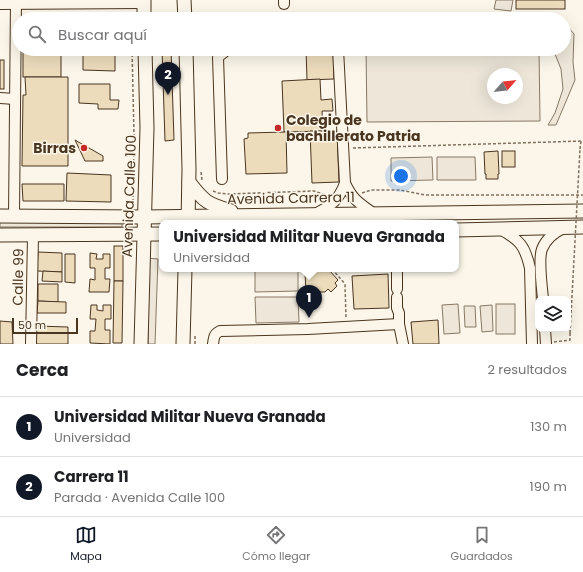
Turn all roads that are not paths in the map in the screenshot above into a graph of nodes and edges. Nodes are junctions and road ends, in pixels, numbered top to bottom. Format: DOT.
graph roads {
  1 [pos="184,0"];
  2 [pos="16,2"];
  3 [pos="144,2"];
  4 [pos="0,4"];
  5 [pos="16,12"];
  6 [pos="185,12"];
  7 [pos="15,56"];
  8 [pos="145,56"];
  9 [pos="186,56"];
  10 [pos="219,56"];
  11 [pos="338,56"];
  12 [pos="0,98"];
  13 [pos="15,98"];
  14 [pos="222,179"];
  15 [pos="189,182"];
  16 [pos="344,183"];
  17 [pos="583,211"];
  18 [pos="373,213"];
  19 [pos="315,214"];
  20 [pos="249,215"];
  21 [pos="0,216"];
  22 [pos="14,216"];
  23 [pos="144,217"];
  24 [pos="188,220"];
  25 [pos="565,227"];
  26 [pos="583,227"];
  27 [pos="499,228"];
  28 [pos="459,230"];
  29 [pos="144,234"];
  30 [pos="159,234"];
  31 [pos="0,235"];
  32 [pos="32,235"];
  33 [pos="186,272"];
  34 [pos="397,272"];
  35 [pos="401,272"];
  36 [pos="399,293"];
  37 [pos="543,296"];
  38 [pos="399,324"];
  39 [pos="545,332"];
  40 [pos="31,344"];
  41 [pos="141,344"];
  42 [pos="183,344"];
  43 [pos="213,344"];
  44 [pos="403,344"];
  45 [pos="532,344"];
  46 [pos="546,344"];
  1 -- 6 [label="main road"];
  2 -- 3 [label="street"];
  2 -- 4 [label="street"];
  2 -- 5 [label="street"];
  7 -- 13 [label="street"];
  8 -- 23 [label="main road, Avenida Calle 100"];
  9 -- 15 [label="main road"];
  10 -- 14 [label="street"];
  11 -- 16 [label="street"];
  12 -- 13 [label="street"];
  13 -- 22 [label="street"];
  15 -- 20 [label="main road"];
  15 -- 24 [label="main road"];
  16 -- 18 [label="street"];
  16 -- 19 [label="street"];
  17 -- 18 [label="main road, Avenida Carrera 11"];
  18 -- 19 [label="main road, Avenida Carrera 11"];
  19 -- 20 [label="main road, Avenida Carrera 11"];
  20 -- 24 [label="main road, Avenida Carrera 11"];
  21 -- 22 [label="main road, Avenida Carrera 11"];
  22 -- 23 [label="main road, Avenida Carrera 11"];
  23 -- 24 [label="main road, Avenida Carrera 11"];
  23 -- 29 [label="main road, Avenida Calle 100"];
  25 -- 26 [label="main road"];
  25 -- 27 [label="main road"];
  25 -- 37 [label="street"];
  27 -- 28 [label="main road"];
  27 -- 45 [label="street"];
  29 -- 30 [label="main road"];
  29 -- 32 [label="main road"];
  29 -- 41 [label="main road, Avenida Calle 100"];
  31 -- 32 [label="main road"];
  32 -- 40 [label="street, Calle 99"];
  33 -- 42 [label="main road"];
  34 -- 36 [label="street"];
  35 -- 36 [label="street"];
  36 -- 38 [label="street"];
  38 -- 43 [label="street"];
  38 -- 44 [label="street"];
  39 -- 46 [label="street"];
}
